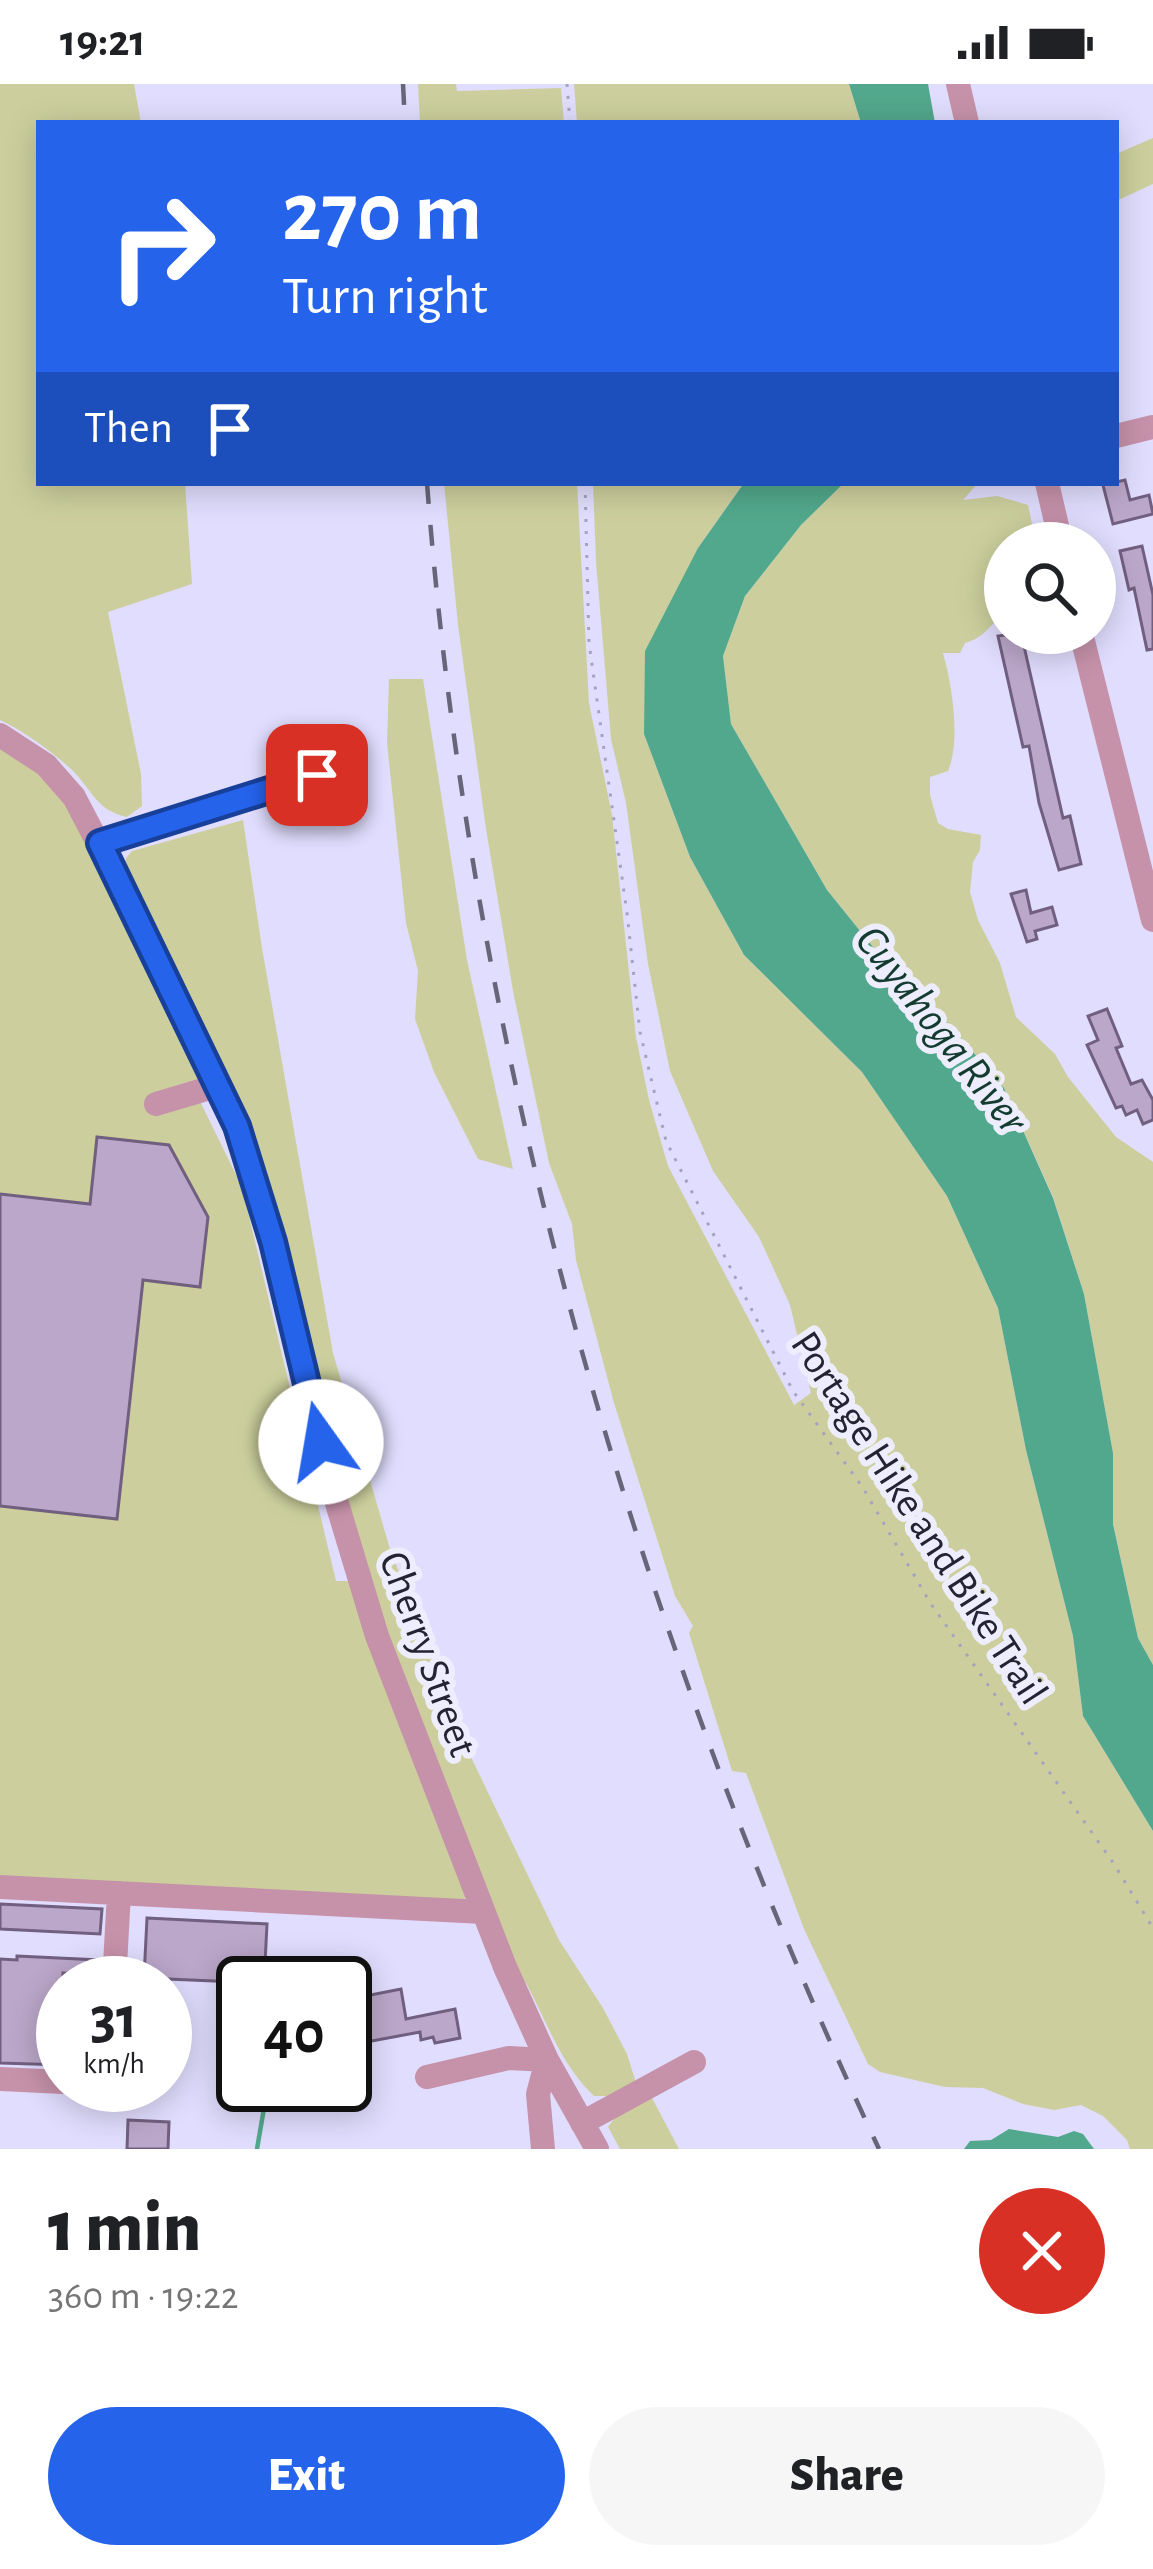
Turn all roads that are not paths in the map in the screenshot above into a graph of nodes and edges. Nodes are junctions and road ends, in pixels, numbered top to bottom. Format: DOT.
graph roads {
  1 [pos="958,84"];
  2 [pos="967,120"];
  3 [pos="1153,427"];
  4 [pos="1119,435"];
  5 [pos="1047,486"];
  6 [pos="1055,522"];
  7 [pos="1087,654"];
  8 [pos="0,735"];
  9 [pos="317,775"];
  10 [pos="100,843"];
  11 [pos="1153,920"];
  12 [pos="220,1085"];
  13 [pos="156,1104"];
  14 [pos="0,1887"];
  15 [pos="119,1893"];
  16 [pos="483,1912"];
  17 [pos="116,1956"];
  18 [pos="547,2060"];
  19 [pos="694,2062"];
  20 [pos="427,2077"];
  21 [pos="0,2079"];
  22 [pos="36,2081"];
  23 [pos="583,2123"];
  24 [pos="543,2149"];
  25 [pos="597,2149"];
  1 -- 2 [label="street"];
  3 -- 4 [label="street"];
  5 -- 6 [label="street"];
  7 -- 11 [label="street"];
  8 -- 10 [label="street, Cherry Street"];
  9 -- 10 [label="street"];
  10 -- 12 [label="street, Cherry Street"];
  12 -- 13 [label="street"];
  12 -- 16 [label="street, Cherry Street"];
  14 -- 15 [label="street"];
  15 -- 16 [label="street"];
  15 -- 17 [label="street"];
  16 -- 18 [label="street, Cherry Street"];
  18 -- 20 [label="street"];
  18 -- 23 [label="street, Cherry Street"];
  18 -- 24 [label="street"];
  19 -- 23 [label="street"];
  21 -- 22 [label="street"];
  23 -- 25 [label="street, Cherry Street"];
}
